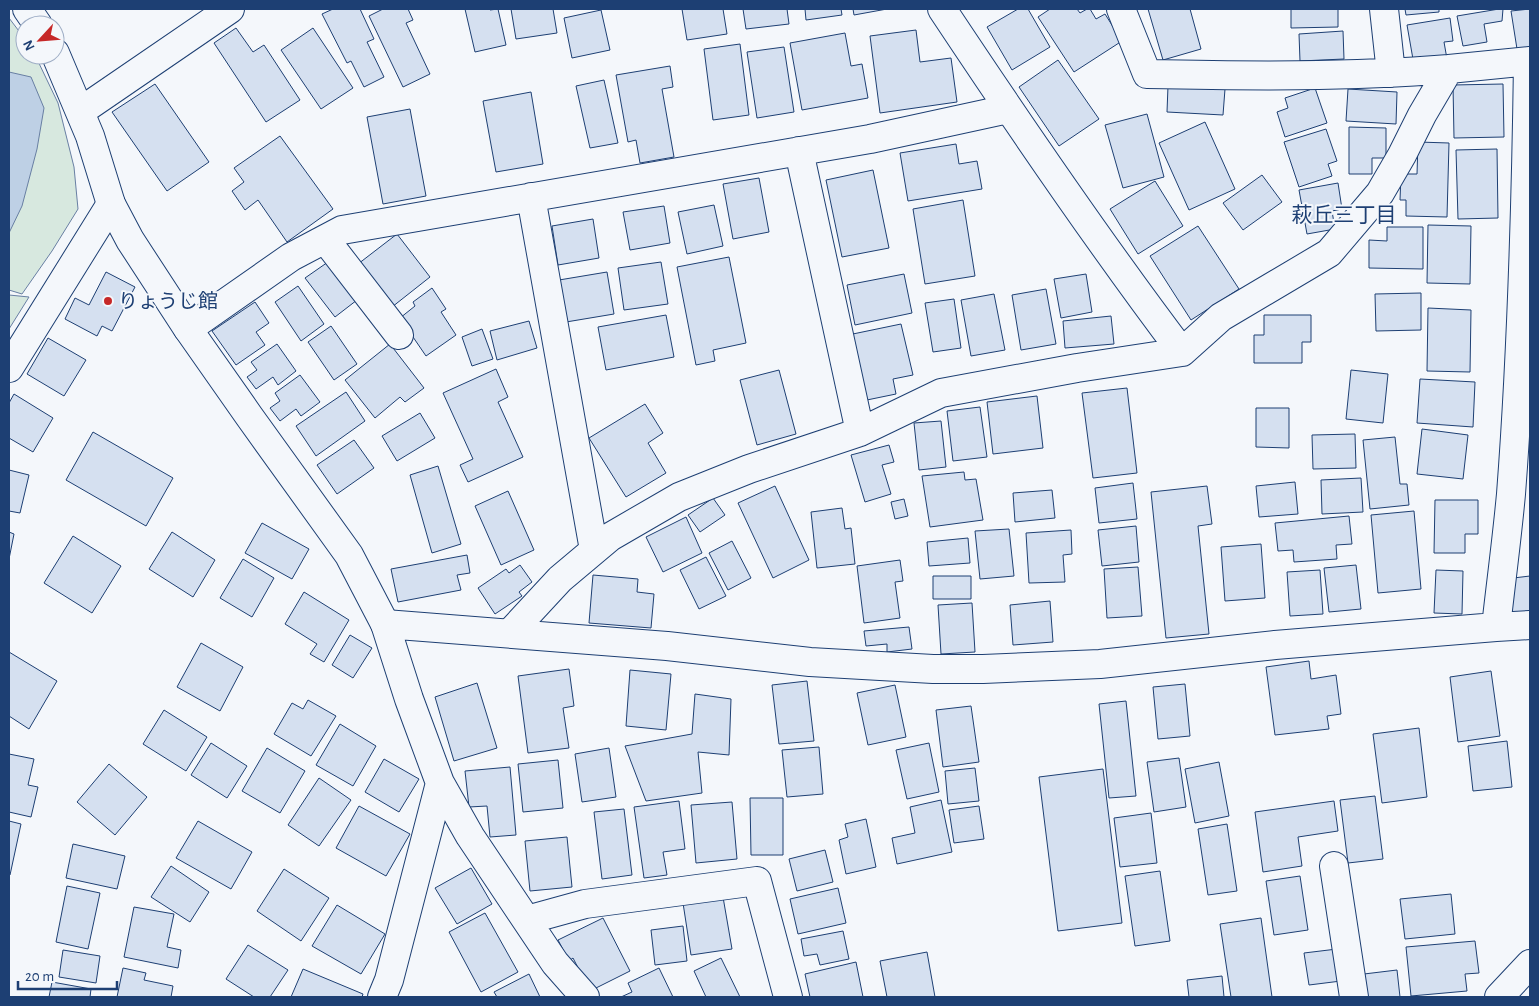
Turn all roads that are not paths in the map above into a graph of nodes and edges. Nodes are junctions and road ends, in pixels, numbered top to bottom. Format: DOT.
graph roads {
  1 [pos="230,9"];
  2 [pos="942,9"];
  3 [pos="1121,9"];
  4 [pos="1384,9"];
  5 [pos="1529,61"];
  6 [pos="60,65"];
  7 [pos="1449,69"];
  8 [pos="1391,74"];
  9 [pos="1008,109"];
  10 [pos="81,111"];
  11 [pos="799,151"];
  12 [pos="531,197"];
  13 [pos="111,204"];
  14 [pos="325,239"];
  15 [pos="188,329"];
  16 [pos="398,335"];
  17 [pos="1182,352"];
  18 [pos="9,368"];
  19 [pos="860,432"];
  20 [pos="594,550"];
  21 [pos="385,624"];
  22 [pos="1530,625"];
  23 [pos="1496,626"];
  24 [pos="510,633"];
  25 [pos="440,783"];
  26 [pos="1334,866"];
  27 [pos="527,920"];
  28 [pos="1530,964"];
  29 [pos="386,985"];
  30 [pos="402,997"];
  31 [pos="585,997"];
  32 [pos="788,997"];
  33 [pos="1354,997"];
  34 [pos="1498,997"];
  1 -- 10 [label="street"];
  2 -- 9 [label="street"];
  3 -- 8 [label="street"];
  4 -- 8 [label="street"];
  5 -- 7 [label="street"];
  5 -- 23 [label="street"];
  6 -- 10 [label="street"];
  7 -- 8 [label="street"];
  7 -- 17 [label="street"];
  9 -- 11 [label="street"];
  9 -- 17 [label="street"];
  10 -- 13 [label="street"];
  11 -- 12 [label="street"];
  11 -- 19 [label="street"];
  12 -- 14 [label="street"];
  12 -- 20 [label="street"];
  13 -- 15 [label="street"];
  13 -- 18 [label="street"];
  14 -- 15 [label="street"];
  14 -- 16 [label="street"];
  15 -- 21 [label="street"];
  17 -- 19 [label="street"];
  19 -- 20 [label="street"];
  20 -- 24 [label="street"];
  21 -- 24 [label="street"];
  21 -- 25 [label="street"];
  22 -- 23 [label="street"];
  23 -- 24 [label="street"];
  25 -- 27 [label="street"];
  25 -- 29 [label="street"];
  26 -- 33 [label="street"];
  27 -- 31 [label="street"];
  27 -- 32 [label="street"];
  28 -- 34 [label="street"];
  29 -- 30 [label="street"];
}
